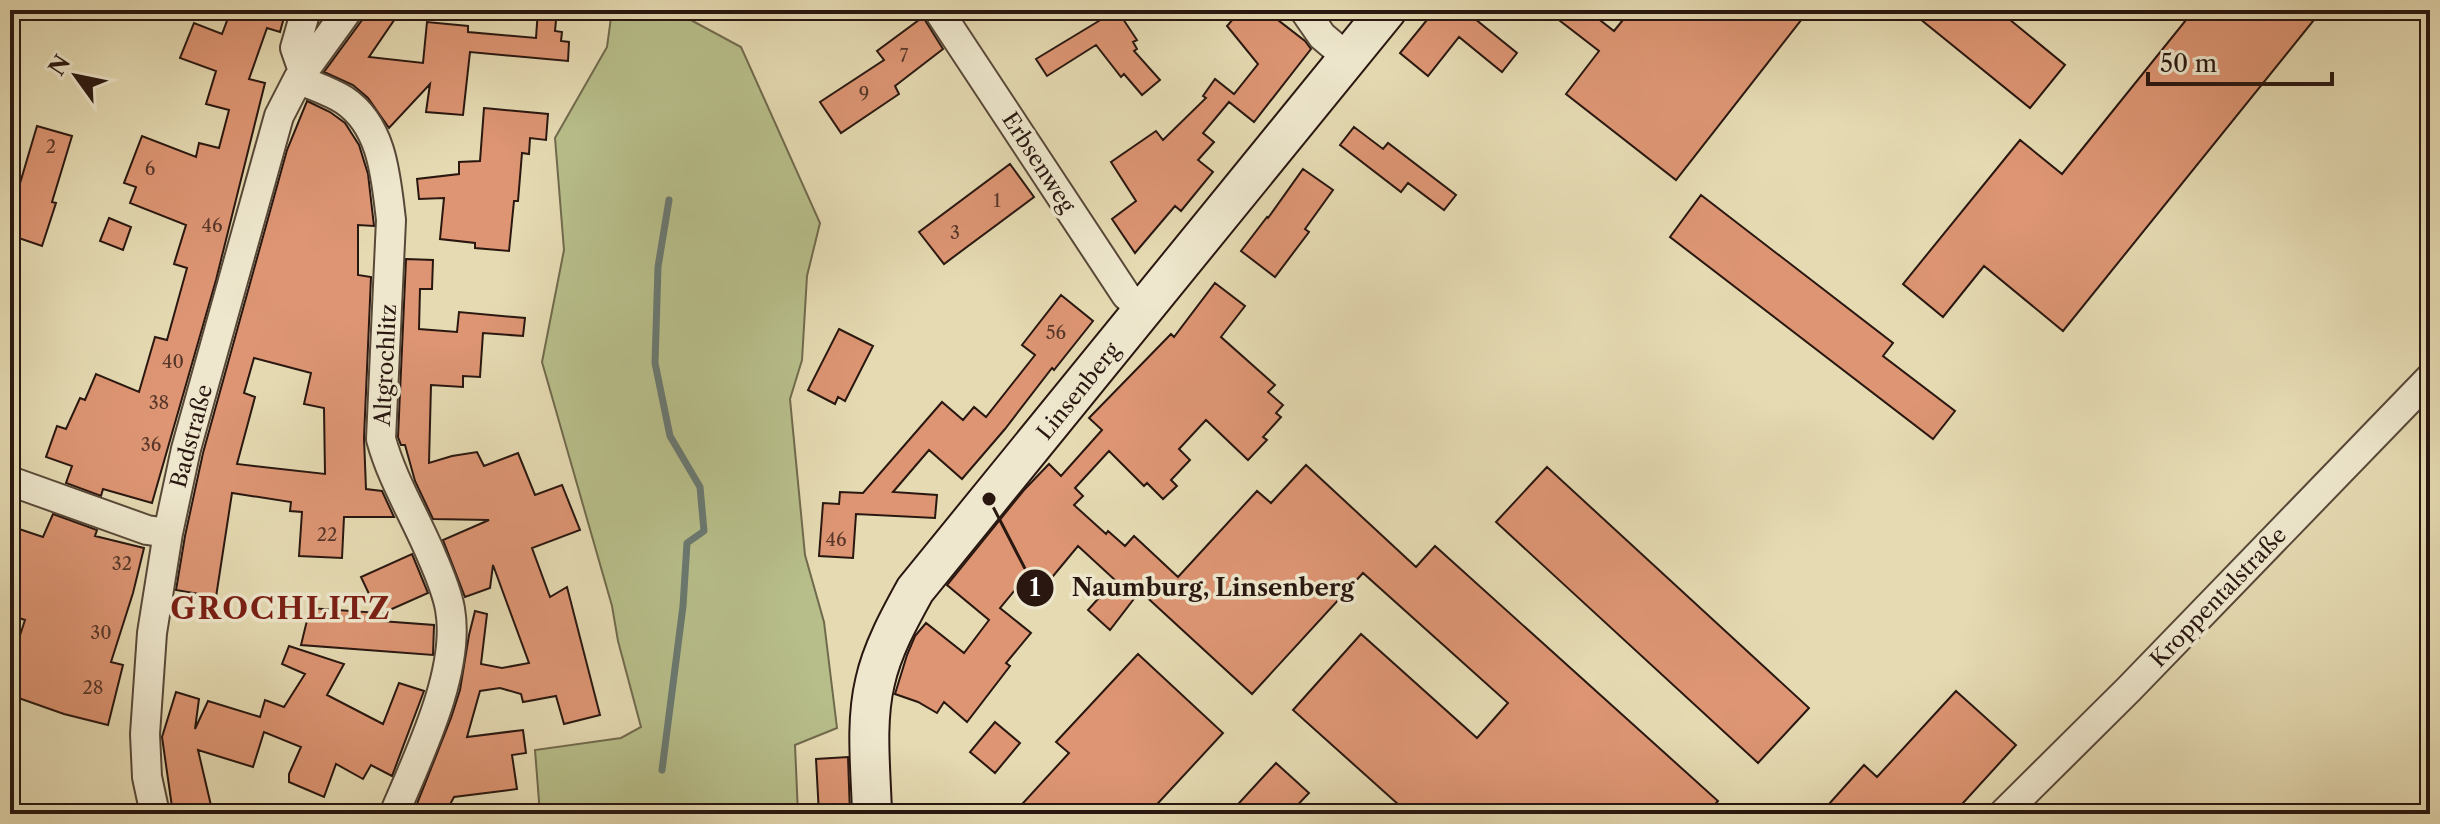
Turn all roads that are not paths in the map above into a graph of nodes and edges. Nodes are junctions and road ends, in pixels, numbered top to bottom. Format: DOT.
graph roads {
  1 [pos="306,10"];
  2 [pos="348,10"];
  3 [pos="938,10"];
  4 [pos="1304,10"];
  5 [pos="1387,10"];
  6 [pos="1348,58"];
  7 [pos="301,75"];
  8 [pos="1143,311"];
  9 [pos="2430,378"];
  10 [pos="10,481"];
  11 [pos="168,533"];
  12 [pos="155,814"];
  13 [pos="394,814"];
  14 [pos="872,814"];
  15 [pos="2003,814"];
  1 -- 7 [label="street"];
  2 -- 7 [label="street, Badstraße"];
  3 -- 8 [label="street, Erbsenweg"];
  4 -- 6 [label="street"];
  5 -- 6 [label="main road, Linsenberg"];
  6 -- 8 [label="main road, Linsenberg"];
  7 -- 11 [label="street, Badstraße"];
  7 -- 13 [label="street, Altgrochlitz"];
  8 -- 14 [label="main road, Linsenberg"];
  9 -- 15 [label="street, Kroppentalstraße"];
  10 -- 11 [label="street"];
  11 -- 12 [label="street, Badstraße"];
}
